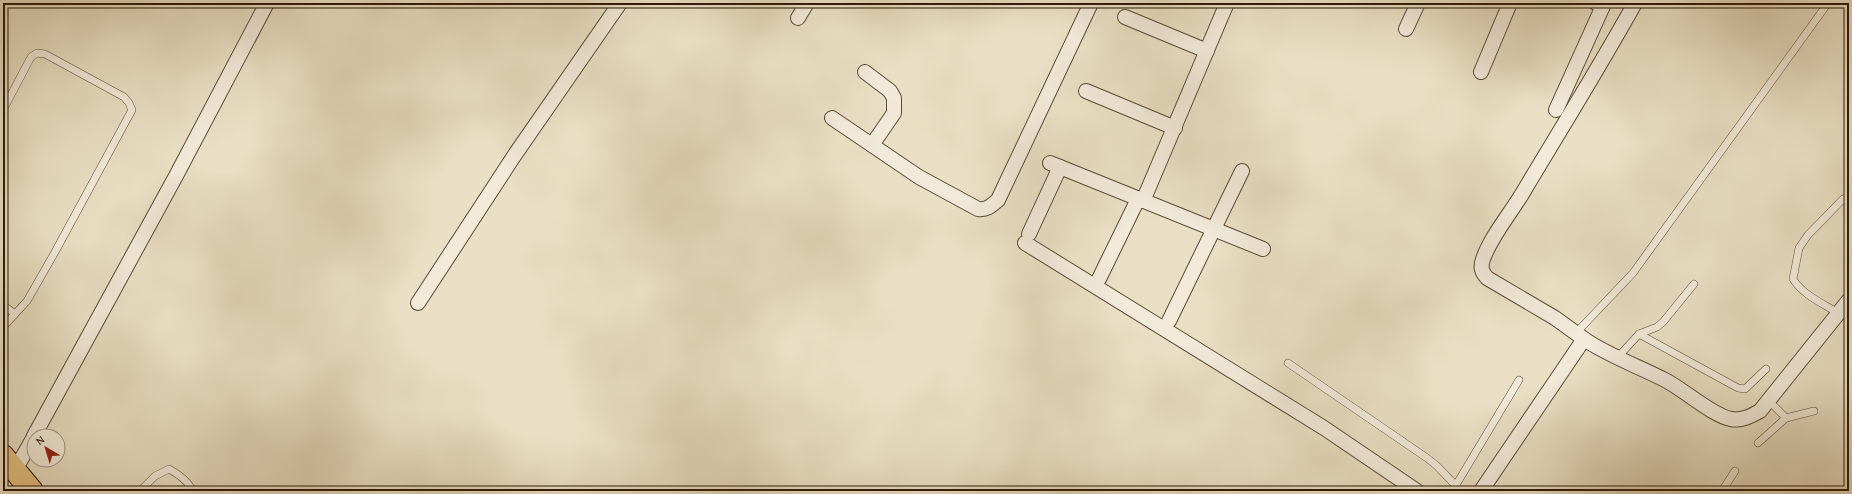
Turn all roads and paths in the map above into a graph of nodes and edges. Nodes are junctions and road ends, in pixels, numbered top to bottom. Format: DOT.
graph roads {
  1 [pos="267,3"];
  2 [pos="620,3"];
  3 [pos="807,3"];
  4 [pos="1091,3"];
  5 [pos="1227,3"];
  6 [pos="1418,3"];
  7 [pos="1510,3"];
  8 [pos="1596,3"];
  9 [pos="1635,3"];
  10 [pos="1828,3"];
  11 [pos="1125,17"];
  12 [pos="798,18"];
  13 [pos="1406,29"];
  14 [pos="1207,51"];
  15 [pos="865,72"];
  16 [pos="1481,72"];
  17 [pos="1086,91"];
  18 [pos="3,110"];
  19 [pos="1556,110"];
  20 [pos="832,118"];
  21 [pos="1175,128"];
  22 [pos="872,145"];
  23 [pos="1242,171"];
  24 [pos="1843,199"];
  25 [pos="1141,200"];
  26 [pos="1214,229"];
  27 [pos="1263,249"];
  28 [pos="1099,279"];
  29 [pos="1694,284"];
  30 [pos="1849,300"];
  31 [pos="418,303"];
  32 [pos="3,305"];
  33 [pos="1838,313"];
  34 [pos="15,314"];
  35 [pos="1169,321"];
  36 [pos="3,327"];
  37 [pos="1639,334"];
  38 [pos="1580,336"];
  39 [pos="1618,357"];
  40 [pos="1288,363"];
  41 [pos="1766,369"];
  42 [pos="1519,380"];
  43 [pos="1768,400"];
  44 [pos="1814,411"];
  45 [pos="1786,418"];
  46 [pos="38,428"];
  47 [pos="1758,443"];
  48 [pos="26,445"];
  49 [pos="9,463"];
  50 [pos="1735,471"];
  51 [pos="1456,484"];
  52 [pos="32,491"];
  53 [pos="140,491"];
  54 [pos="192,491"];
  55 [pos="1417,491"];
  56 [pos="1461,491"];
  57 [pos="1481,491"];
  58 [pos="1722,491"];
  1 -- 46 [label="street"];
  2 -- 31 [label="street"];
  3 -- 12 [label="street"];
  4 -- 22 [label="street"];
  5 -- 14 [label="street"];
  6 -- 13 [label="street"];
  7 -- 16 [label="street"];
  8 -- 19 [label="street"];
  9 -- 38 [label="street"];
  10 -- 38 [label="lane"];
  11 -- 14 [label="street"];
  14 -- 21 [label="street"];
  15 -- 22 [label="street"];
  17 -- 21 [label="street"];
  18 -- 34 [label="lane"];
  20 -- 22 [label="street"];
  21 -- 25 [label="street"];
  23 -- 26 [label="street"];
  24 -- 33 [label="lane"];
  25 -- 26 [label="street"];
  25 -- 28 [label="street"];
  25 -- 55 [label="street"];
  26 -- 27 [label="street"];
  26 -- 35 [label="street"];
  29 -- 37 [label="lane"];
  30 -- 33 [label="street"];
  32 -- 34 [label="lane"];
  33 -- 43 [label="street"];
  34 -- 36 [label="lane"];
  37 -- 39 [label="lane"];
  37 -- 41 [label="lane"];
  38 -- 39 [label="street"];
  38 -- 57 [label="street"];
  39 -- 43 [label="street"];
  40 -- 51 [label="lane"];
  42 -- 51 [label="lane"];
  43 -- 45 [label="lane"];
  44 -- 45 [label="lane"];
  45 -- 47 [label="lane"];
  48 -- 49 [label="street"];
  49 -- 52 [label="main road"];
  50 -- 58 [label="lane"];
  51 -- 56 [label="lane"];
  53 -- 54 [label="lane"];
}
